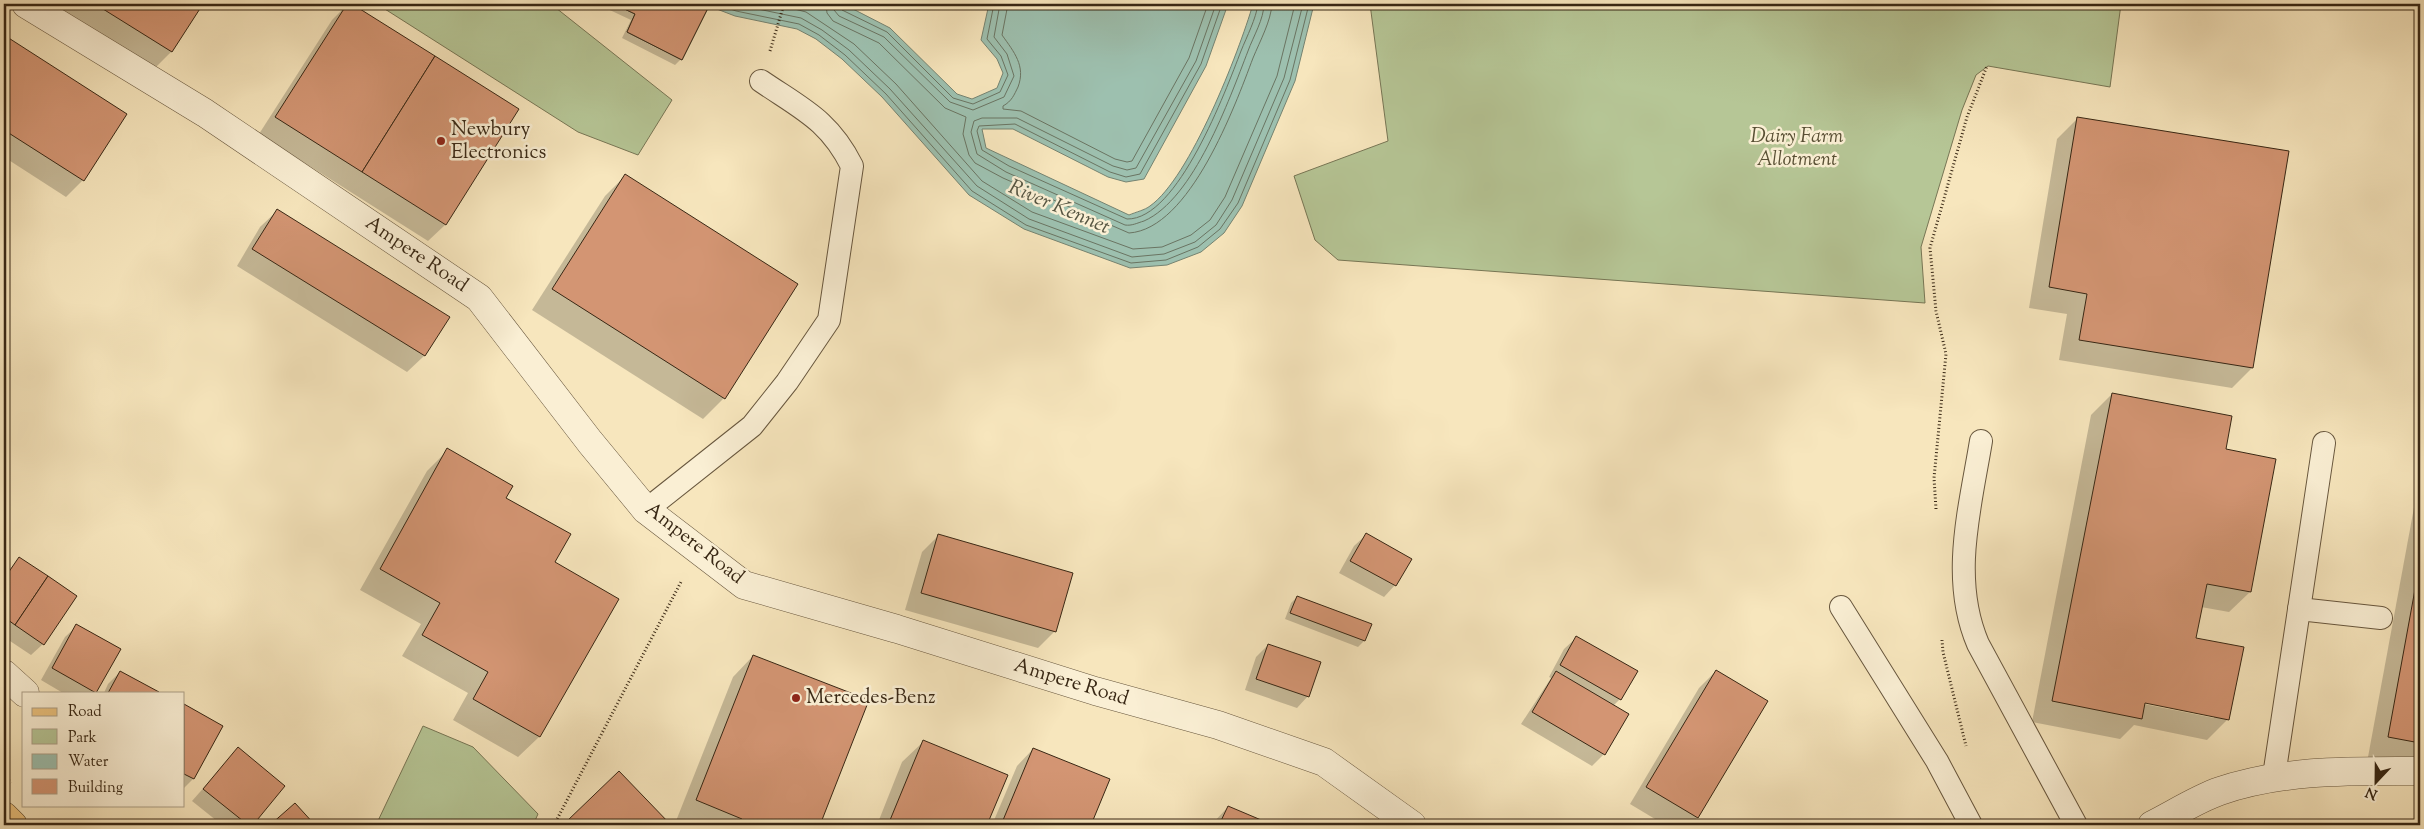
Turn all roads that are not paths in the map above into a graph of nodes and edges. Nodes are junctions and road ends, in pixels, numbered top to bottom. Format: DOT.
graph roads {
  1 [pos="26,4"];
  2 [pos="764,71"];
  3 [pos="1981,441"];
  4 [pos="2324,443"];
  5 [pos="646,510"];
  6 [pos="1841,607"];
  7 [pos="2299,609"];
  8 [pos="2381,618"];
  9 [pos="4,674"];
  10 [pos="24,692"];
  11 [pos="2420,771"];
  12 [pos="2274,776"];
  13 [pos="4,816"];
  14 [pos="13,825"];
  15 [pos="1412,825"];
  16 [pos="1971,825"];
  17 [pos="2076,825"];
  18 [pos="2152,825"];
  1 -- 5 [label="street, Ampere Road"];
  2 -- 5 [label="lane"];
  3 -- 17 [label="lane"];
  4 -- 7 [label="lane"];
  5 -- 15 [label="street, Ampere Road"];
  6 -- 16 [label="lane"];
  7 -- 8 [label="lane"];
  7 -- 12 [label="lane"];
  9 -- 10 [label="street"];
  11 -- 12 [label="street"];
  12 -- 18 [label="street"];
  13 -- 14 [label="main road"];
}
